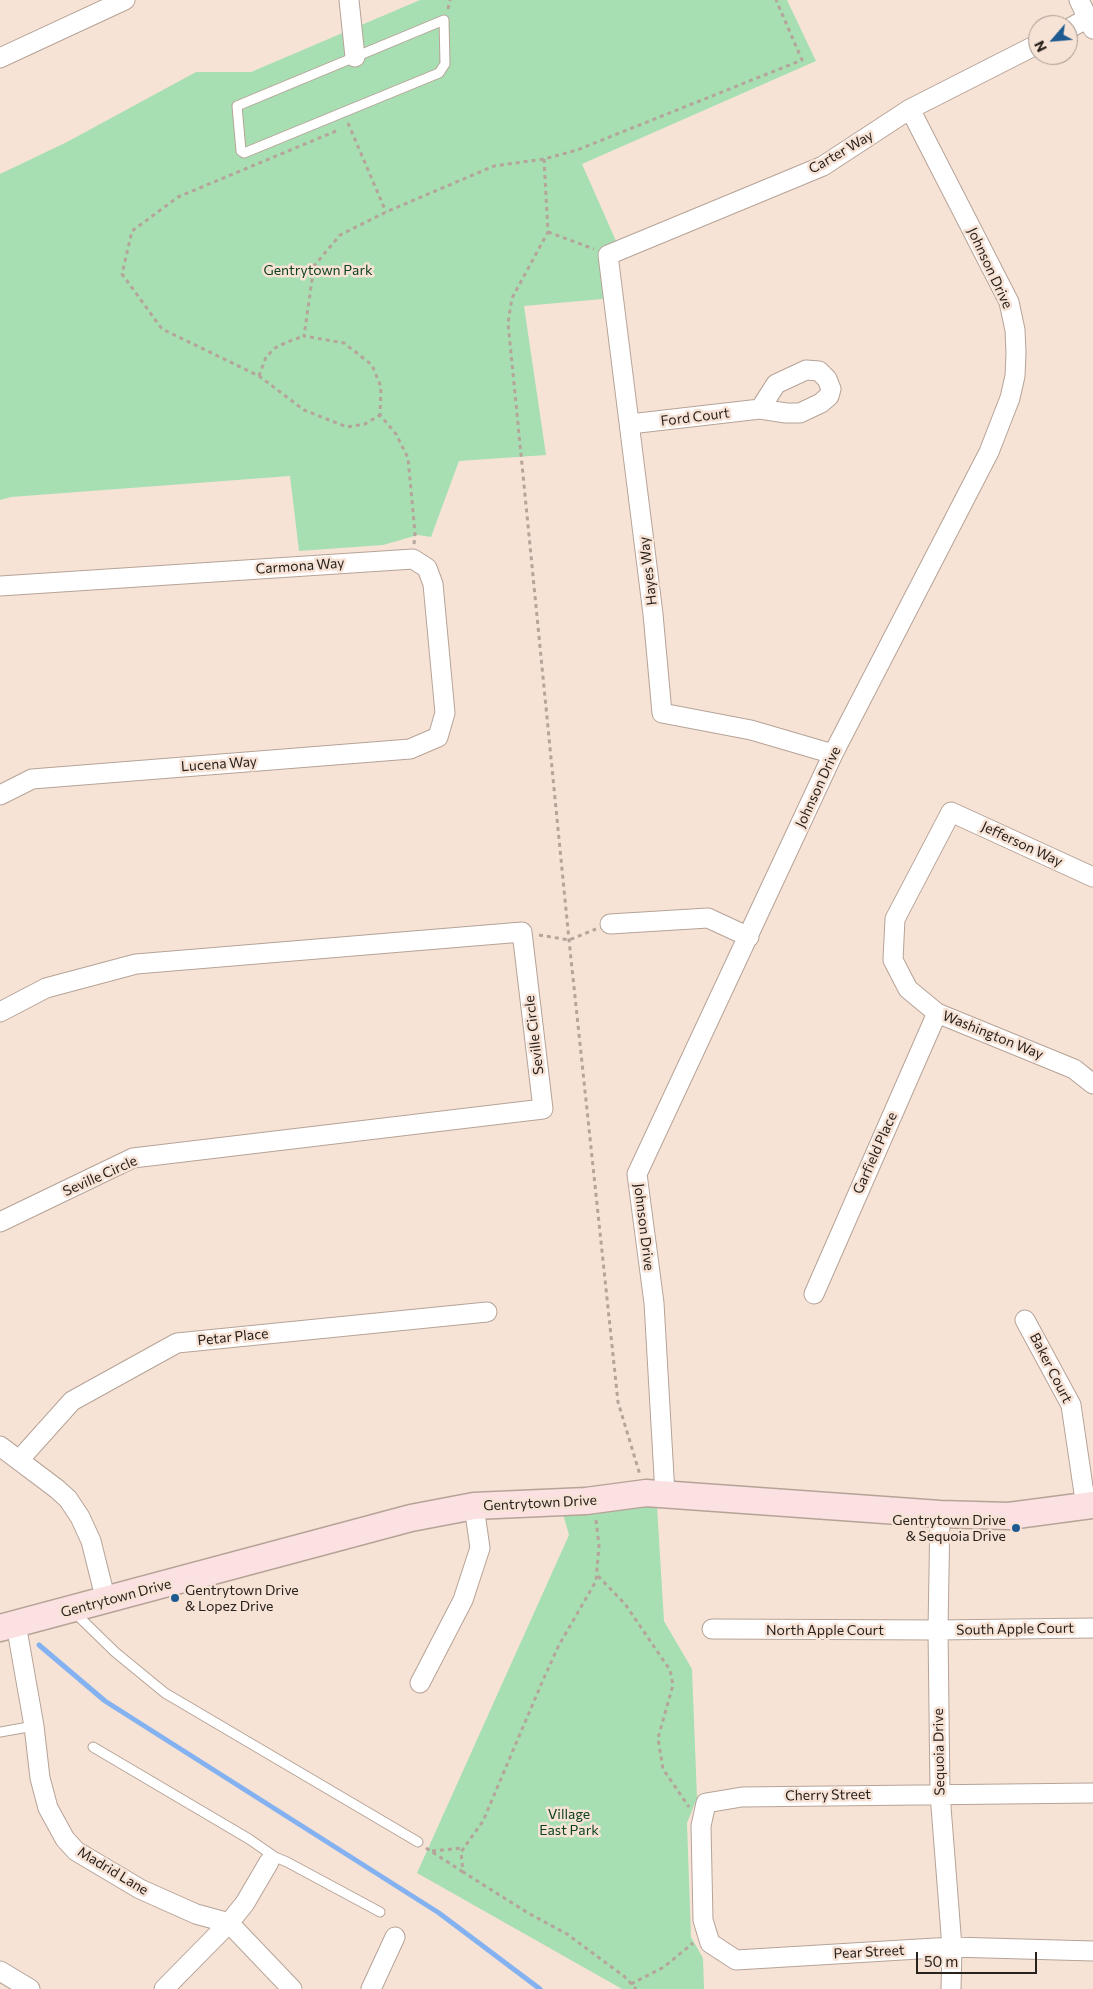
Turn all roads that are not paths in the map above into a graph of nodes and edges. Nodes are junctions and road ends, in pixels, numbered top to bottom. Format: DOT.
graph roads {
  1 [pos="125,0"];
  2 [pos="349,0"];
  3 [pos="1079,0"];
  4 [pos="1090,24"];
  5 [pos="1028,49"];
  6 [pos="354,57"];
  7 [pos="0,58"];
  8 [pos="910,109"];
  9 [pos="608,255"];
  10 [pos="760,409"];
  11 [pos="630,424"];
  12 [pos="0,586"];
  13 [pos="438,737"];
  14 [pos="833,754"];
  15 [pos="0,795"];
  16 [pos="951,812"];
  17 [pos="1093,877"];
  18 [pos="610,924"];
  19 [pos="749,937"];
  20 [pos="0,1012"];
  21 [pos="937,1013"];
  22 [pos="1093,1084"];
  23 [pos="0,1222"];
  24 [pos="814,1294"];
  25 [pos="487,1312"];
  26 [pos="1025,1320"];
  27 [pos="0,1446"];
  28 [pos="20,1459"];
  29 [pos="656,1494"];
  30 [pos="474,1506"];
  31 [pos="1090,1506"];
  32 [pos="940,1514"];
  33 [pos="106,1601"];
  34 [pos="72,1610"];
  35 [pos="8,1626"];
  36 [pos="1093,1628"];
  37 [pos="712,1629"];
  38 [pos="938,1630"];
  39 [pos="420,1683"];
  40 [pos="34,1726"];
  41 [pos="0,1732"];
  42 [pos="93,1747"];
  43 [pos="1093,1793"];
  44 [pos="940,1794"];
  45 [pos="418,1842"];
  46 [pos="272,1860"];
  47 [pos="380,1912"];
  48 [pos="229,1923"];
  49 [pos="395,1937"];
  50 [pos="708,1937"];
  51 [pos="952,1947"];
  52 [pos="1093,1950"];
  53 [pos="0,1971"];
  54 [pos="30,1989"];
  55 [pos="164,1989"];
  56 [pos="292,1989"];
  57 [pos="371,1989"];
  58 [pos="951,1989"];
  1 -- 7 [label="street"];
  2 -- 6 [label="street"];
  3 -- 4 [label="street"];
  5 -- 8 [label="street, Carter Way"];
  6 -- 6 [label="lane"];
  8 -- 9 [label="street, Carter Way"];
  8 -- 14 [label="street, Johnson Drive"];
  9 -- 11 [label="street, Hayes Way"];
  10 -- 11 [label="street, Ford Court"];
  11 -- 14 [label="street, Hayes Way"];
  12 -- 13 [label="street, Carmona Way"];
  13 -- 15 [label="street, Lucena Way"];
  14 -- 19 [label="street, Johnson Drive"];
  16 -- 17 [label="street, Jefferson Way"];
  16 -- 21 [label="street, Washington Way"];
  18 -- 19 [label="street"];
  19 -- 29 [label="street, Johnson Drive"];
  20 -- 23 [label="street, Seville Circle"];
  21 -- 22 [label="street, Washington Way"];
  21 -- 24 [label="street, Garfield Place"];
  25 -- 28 [label="street, Petar Place"];
  26 -- 31 [label="street, Baker Court"];
  27 -- 28 [label="street"];
  28 -- 33 [label="street"];
  29 -- 30 [label="street, Gentrytown Drive"];
  29 -- 32 [label="street, Gentrytown Drive"];
  30 -- 33 [label="street, Gentrytown Drive"];
  30 -- 39 [label="street"];
  31 -- 32 [label="street, Gentrytown Drive"];
  32 -- 38 [label="street, Sequoia Drive"];
  33 -- 34 [label="street, Gentrytown Drive"];
  34 -- 35 [label="street, Gentrytown Drive"];
  34 -- 45 [label="lane"];
  35 -- 40 [label="street, Madrid Lane"];
  36 -- 38 [label="street, South Apple Court"];
  37 -- 38 [label="street, North Apple Court"];
  38 -- 44 [label="street, Sequoia Drive"];
  40 -- 41 [label="lane"];
  40 -- 48 [label="street, Madrid Lane"];
  42 -- 46 [label="lane"];
  43 -- 44 [label="street, Cherry Street"];
  44 -- 50 [label="street, Cherry Street"];
  44 -- 51 [label="street, Sequoia Drive"];
  46 -- 47 [label="lane"];
  46 -- 48 [label="street"];
  48 -- 55 [label="street"];
  48 -- 56 [label="street"];
  49 -- 57 [label="street"];
  50 -- 51 [label="street, Pear Street"];
  51 -- 52 [label="street, Pear Street"];
  51 -- 58 [label="street, Sequoia Drive"];
  53 -- 54 [label="street"];
}
